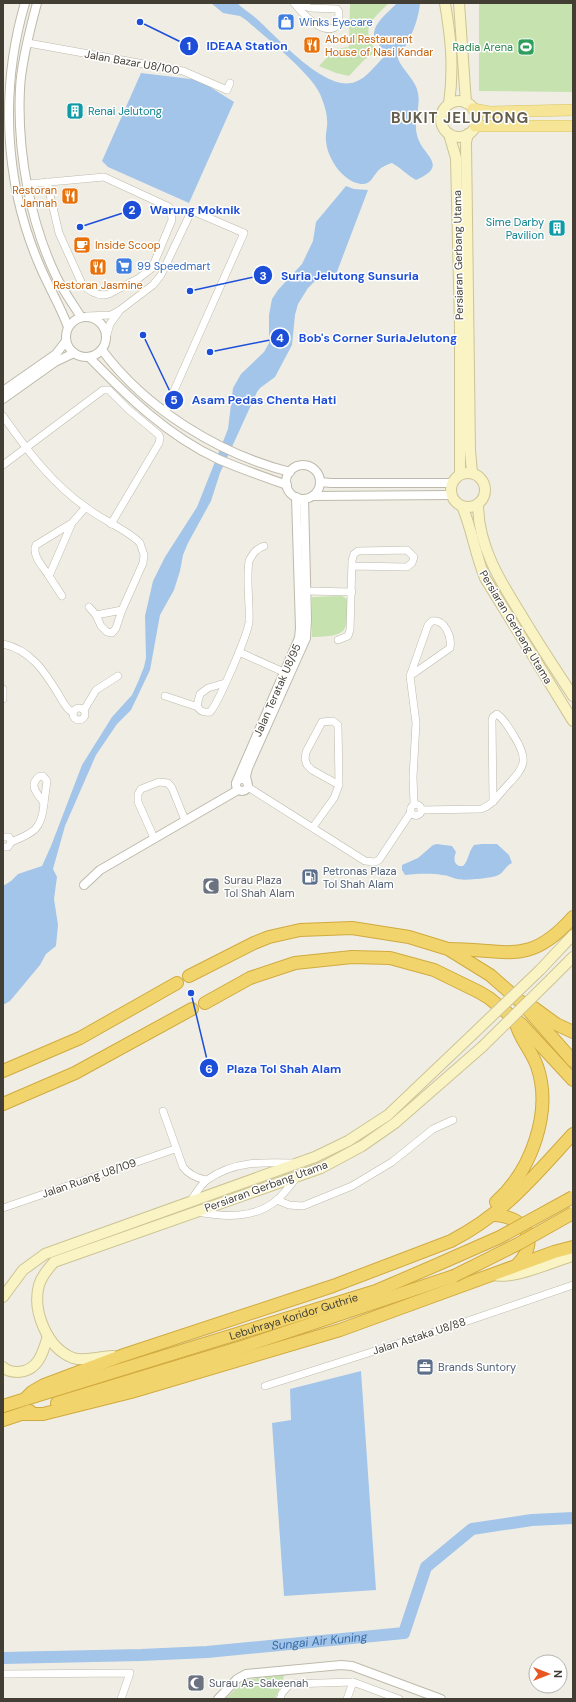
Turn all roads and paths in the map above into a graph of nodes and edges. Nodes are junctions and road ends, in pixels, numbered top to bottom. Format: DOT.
graph roads {
  1 [pos="25,3"];
  2 [pos="37,3"];
  3 [pos="294,3"];
  4 [pos="298,3"];
  5 [pos="445,3"];
  6 [pos="459,3"];
  7 [pos="28,43"];
  8 [pos="230,83"];
  9 [pos="449,104"];
  10 [pos="469,106"];
  11 [pos="573,110"];
  12 [pos="573,126"];
  13 [pos="472,130"];
  14 [pos="449,134"];
  15 [pos="47,182"];
  16 [pos="28,184"];
  17 [pos="144,275"];
  18 [pos="153,285"];
  19 [pos="120,310"];
  20 [pos="84,317"];
  21 [pos="68,327"];
  22 [pos="106,338"];
  23 [pos="66,341"];
  24 [pos="102,350"];
  25 [pos="74,353"];
  26 [pos="89,357"];
  27 [pos="3,392"];
  28 [pos="3,399"];
  29 [pos="165,411"];
  30 [pos="3,416"];
  31 [pos="26,449"];
  32 [pos="3,465"];
  33 [pos="290,472"];
  34 [pos="472,473"];
  35 [pos="460,474"];
  36 [pos="320,482"];
  37 [pos="452,483"];
  38 [pos="287,485"];
  39 [pos="452,495"];
  40 [pos="313,496"];
  41 [pos="300,498"];
  42 [pos="478,504"];
  43 [pos="462,506"];
  44 [pos="85,508"];
  45 [pos="72,523"];
  46 [pos="111,524"];
  47 [pos="264,546"];
  48 [pos="352,566"];
  49 [pos="49,576"];
  50 [pos="306,591"];
  51 [pos="352,592"];
  52 [pos="62,596"];
  53 [pos="89,607"];
  54 [pos="122,610"];
  55 [pos="96,615"];
  56 [pos="338,640"];
  57 [pos="3,644"];
  58 [pos="239,652"];
  59 [pos="287,673"];
  60 [pos="118,676"];
  61 [pos="410,676"];
  62 [pos="225,683"];
  63 [pos="3,689"];
  64 [pos="165,696"];
  65 [pos="573,696"];
  66 [pos="3,699"];
  67 [pos="198,707"];
  68 [pos="84,710"];
  69 [pos="73,712"];
  70 [pos="573,721"];
  71 [pos="247,784"];
  72 [pos="339,785"];
  73 [pos="237,786"];
  74 [pos="493,802"];
  75 [pos="44,803"];
  76 [pos="414,804"];
  77 [pos="421,810"];
  78 [pos="411,812"];
  79 [pos="185,820"];
  80 [pos="313,827"];
  81 [pos="3,837"];
  82 [pos="154,838"];
  83 [pos="11,842"];
  84 [pos="3,847"];
  85 [pos="84,885"];
  86 [pos="573,917"];
  87 [pos="573,935"];
  88 [pos="448,949"];
  89 [pos="573,957"];
  90 [pos="189,976"];
  91 [pos="177,983"];
  92 [pos="205,1002"];
  93 [pos="522,1003"];
  94 [pos="192,1009"];
  95 [pos="515,1018"];
  96 [pos="573,1032"];
  97 [pos="573,1061"];
  98 [pos="3,1071"];
  99 [pos="573,1080"];
  100 [pos="3,1104"];
  101 [pos="163,1111"];
  102 [pos="453,1120"];
  103 [pos="573,1134"];
  104 [pos="175,1149"];
  105 [pos="300,1163"];
  106 [pos="298,1176"];
  107 [pos="206,1180"];
  108 [pos="573,1197"];
  109 [pos="277,1200"];
  110 [pos="190,1202"];
  111 [pos="3,1208"];
  112 [pos="198,1212"];
  113 [pos="573,1213"];
  114 [pos="493,1215"];
  115 [pos="573,1247"];
  116 [pos="430,1249"];
  117 [pos="573,1256"];
  118 [pos="517,1265"];
  119 [pos="493,1275"];
  120 [pos="573,1285"];
  121 [pos="3,1298"];
  122 [pos="48,1336"];
  123 [pos="120,1356"];
  124 [pos="3,1367"];
  125 [pos="265,1386"];
  126 [pos="25,1399"];
  127 [pos="3,1406"];
  128 [pos="22,1414"];
  129 [pos="3,1420"];
  130 [pos="3,1674"];
  131 [pos="353,1682"];
  132 [pos="121,1699"];
  133 [pos="218,1699"];
  134 [pos="280,1699"];
  135 [pos="347,1699"];
  136 [pos="399,1699"];
  137 [pos="441,1699"];
  1 -- 21 [label="street"];
  2 -- 7 [label="street"];
  3 -- 4 [label="street"];
  5 -- 9 [label="main road, Persiaran Gerbang Utama"];
  6 -- 10 [label="main road, Persiaran Gerbang Utama"];
  7 -- 8 [label="street, Jalan Bazar U8/100"];
  7 -- 16 [label="street"];
  9 -- 10 [label="main road"];
  9 -- 14 [label="main road, Persiaran Gerbang Utama"];
  10 -- 11 [label="main road"];
  10 -- 13 [label="main road, Persiaran Gerbang Utama"];
  12 -- 13 [label="main road"];
  13 -- 14 [label="main road"];
  13 -- 34 [label="main road, Persiaran Gerbang Utama"];
  14 -- 35 [label="main road, Persiaran Gerbang Utama"];
  15 -- 16 [label="street"];
  15 -- 17 [label="street"];
  15 -- 17 [label="street"];
  16 -- 20 [label="street"];
  17 -- 18 [label="street"];
  18 -- 19 [label="street"];
  18 -- 29 [label="street"];
  19 -- 20 [label="street"];
  19 -- 22 [label="street"];
  20 -- 21 [label="street"];
  20 -- 22 [label="street"];
  21 -- 23 [label="street"];
  22 -- 24 [label="street"];
  23 -- 25 [label="street"];
  23 -- 27 [label="street"];
  24 -- 26 [label="street"];
  24 -- 29 [label="street"];
  25 -- 26 [label="street"];
  25 -- 28 [label="street"];
  26 -- 38 [label="street"];
  29 -- 33 [label="street"];
  30 -- 31 [label="street"];
  31 -- 32 [label="street"];
  31 -- 44 [label="street"];
  31 -- 46 [label="street"];
  33 -- 36 [label="street"];
  33 -- 38 [label="street"];
  34 -- 35 [label="main road"];
  34 -- 42 [label="main road, Persiaran Gerbang Utama"];
  35 -- 37 [label="main road"];
  36 -- 37 [label="street"];
  36 -- 40 [label="street"];
  37 -- 39 [label="main road"];
  38 -- 41 [label="street"];
  39 -- 40 [label="street"];
  39 -- 43 [label="main road, Persiaran Gerbang Utama"];
  40 -- 41 [label="street"];
  41 -- 50 [label="street, Jalan Teratak U8/95"];
  41 -- 59 [label="street, Jalan Teratak U8/95"];
  42 -- 43 [label="main road"];
  42 -- 65 [label="main road, Persiaran Gerbang Utama"];
  43 -- 70 [label="main road, Persiaran Gerbang Utama"];
  44 -- 45 [label="street"];
  44 -- 46 [label="street"];
  45 -- 49 [label="street"];
  45 -- 49 [label="street"];
  46 -- 54 [label="street"];
  47 -- 58 [label="street"];
  48 -- 48 [label="street"];
  48 -- 51 [label="street"];
  49 -- 52 [label="street"];
  50 -- 51 [label="street"];
  50 -- 59 [label="street, Jalan Teratak U8/95"];
  51 -- 56 [label="street"];
  53 -- 55 [label="street"];
  54 -- 55 [label="street"];
  54 -- 55 [label="street"];
  57 -- 69 [label="street"];
  58 -- 59 [label="street"];
  58 -- 62 [label="street"];
  59 -- 71 [label="street, Jalan Teratak U8/95"];
  59 -- 73 [label="street, Jalan Teratak U8/95"];
  60 -- 68 [label="street"];
  61 -- 61 [label="street"];
  61 -- 76 [label="street"];
  62 -- 67 [label="street"];
  62 -- 67 [label="street"];
  63 -- 66 [label="street"];
  64 -- 67 [label="street"];
  68 -- 69 [label="street"];
  68 -- 69 [label="street"];
  71 -- 73 [label="street"];
  71 -- 80 [label="street"];
  72 -- 72 [label="street"];
  72 -- 80 [label="street"];
  73 -- 79 [label="street"];
  74 -- 74 [label="street"];
  74 -- 77 [label="street"];
  75 -- 83 [label="street"];
  76 -- 77 [label="street"];
  76 -- 78 [label="street"];
  77 -- 78 [label="street"];
  78 -- 80 [label="street"];
  79 -- 82 [label="street"];
  79 -- 82 [label="street"];
  81 -- 83 [label="street"];
  82 -- 85 [label="street"];
  83 -- 84 [label="street"];
  86 -- 88 [label="highway"];
  87 -- 105 [label="main road, Persiaran Gerbang Utama, bridge"];
  88 -- 90 [label="highway"];
  88 -- 93 [label="highway"];
  89 -- 106 [label="main road, Persiaran Gerbang Utama, bridge"];
  91 -- 98 [label="highway"];
  92 -- 95 [label="highway"];
  93 -- 96 [label="highway"];
  93 -- 97 [label="highway"];
  94 -- 100 [label="highway"];
  95 -- 99 [label="highway"];
  95 -- 116 [label="highway"];
  101 -- 104 [label="street"];
  102 -- 109 [label="street"];
  103 -- 114 [label="highway"];
  104 -- 107 [label="street"];
  104 -- 111 [label="street, Jalan Ruang U8/109"];
  105 -- 107 [label="street"];
  105 -- 110 [label="main road, Persiaran Gerbang Utama"];
  106 -- 109 [label="street"];
  106 -- 112 [label="main road, Persiaran Gerbang Utama"];
  107 -- 110 [label="street"];
  108 -- 126 [label="highway, Lebuhraya Koridor Guthrie, bridge"];
  109 -- 112 [label="street"];
  110 -- 121 [label="main road, Persiaran Gerbang Utama"];
  112 -- 122 [label="main road, Persiaran Gerbang Utama"];
  113 -- 128 [label="highway, Lebuhraya Koridor Guthrie, bridge"];
  114 -- 116 [label="highway"];
  114 -- 118 [label="highway"];
  115 -- 118 [label="highway"];
  116 -- 123 [label="highway"];
  117 -- 119 [label="main road"];
  118 -- 119 [label="highway"];
  119 -- 128 [label="highway"];
  120 -- 125 [label="street, Jalan Astaka U8/88"];
  122 -- 123 [label="main road, Persiaran Gerbang Utama"];
  122 -- 124 [label="main road"];
  123 -- 126 [label="highway"];
  126 -- 127 [label="highway, Lebuhraya Koridor Guthrie"];
  128 -- 129 [label="highway, Lebuhraya Koridor Guthrie"];
  130 -- 132 [label="street"];
  131 -- 134 [label="street"];
  131 -- 135 [label="street"];
  131 -- 136 [label="street"];
  133 -- 137 [label="street"];
}
